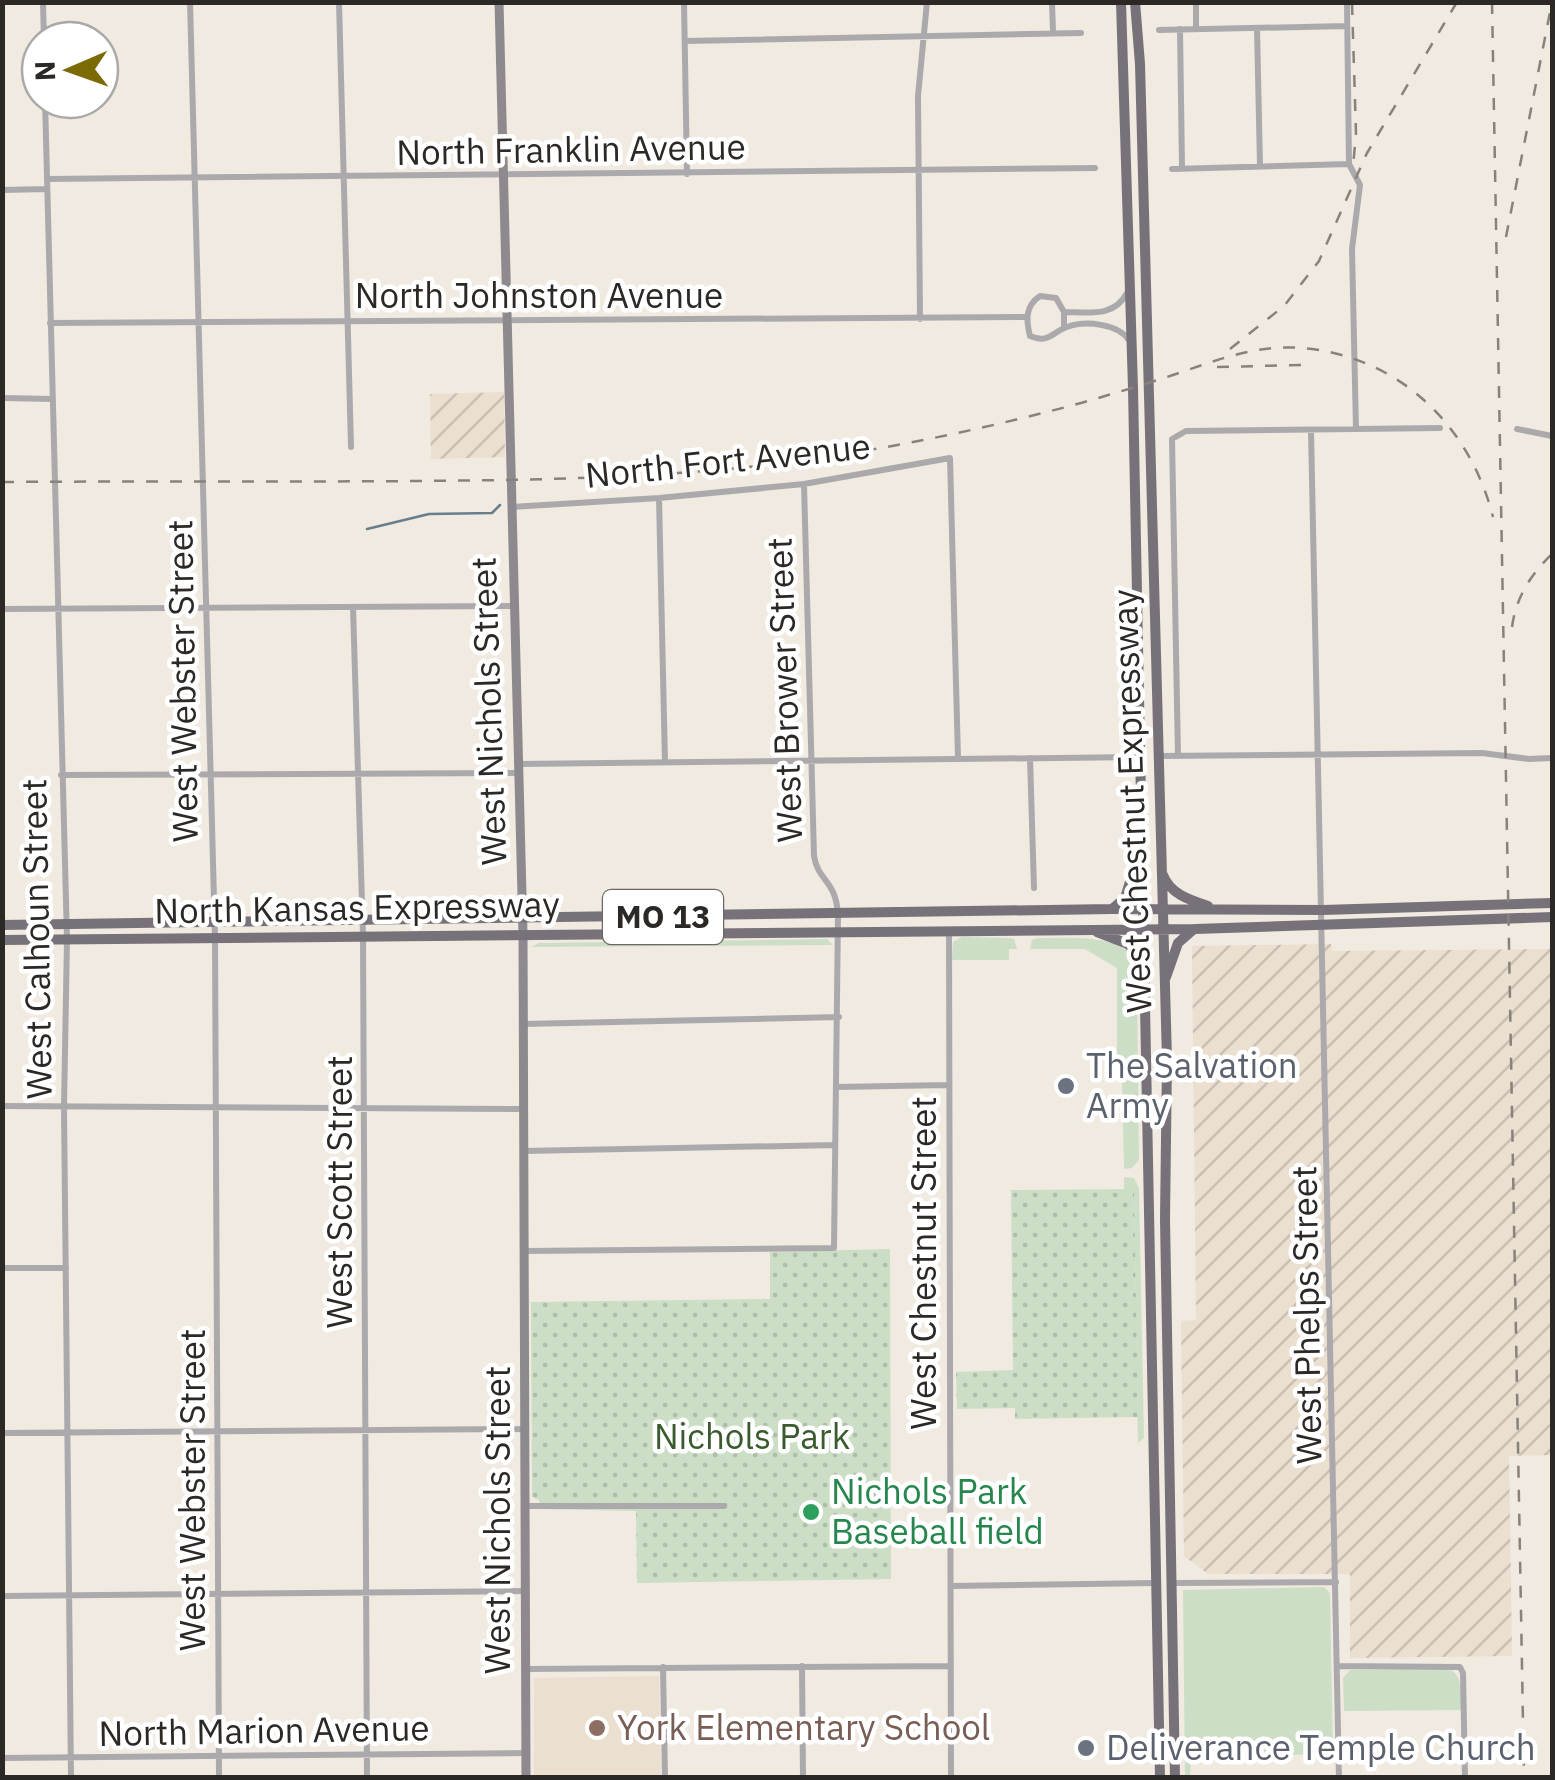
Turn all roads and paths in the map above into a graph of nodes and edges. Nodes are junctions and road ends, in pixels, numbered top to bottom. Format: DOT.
graph roads {
  1 [pos="190,2"];
  2 [pos="339,2"];
  3 [pos="499,2"];
  4 [pos="684,2"];
  5 [pos="927,2"];
  6 [pos="1052,2"];
  7 [pos="1120,2"];
  8 [pos="1135,2"];
  9 [pos="1196,2"];
  10 [pos="1347,2"];
  11 [pos="1347,26"];
  12 [pos="1257,28"];
  13 [pos="1180,29"];
  14 [pos="1196,29"];
  15 [pos="1160,30"];
  16 [pos="1053,32"];
  17 [pos="1081,33"];
  18 [pos="923,36"];
  19 [pos="685,41"];
  20 [pos="46,120"];
  21 [pos="1349,164"];
  22 [pos="1260,166"];
  23 [pos="1095,168"];
  24 [pos="1172,168"];
  25 [pos="1182,168"];
  26 [pos="918,171"];
  27 [pos="687,174"];
  28 [pos="503,176"];
  29 [pos="195,178"];
  30 [pos="342,178"];
  31 [pos="47,180"];
  32 [pos="2,190"];
  33 [pos="47,190"];
  34 [pos="1130,288"];
  35 [pos="1064,312"];
  36 [pos="1027,317"];
  37 [pos="920,319"];
  38 [pos="198,321"];
  39 [pos="505,321"];
  40 [pos="50,322"];
  41 [pos="346,322"];
  42 [pos="1064,327"];
  43 [pos="1132,344"];
  44 [pos="2,398"];
  45 [pos="52,398"];
  46 [pos="1440,428"];
  47 [pos="1356,429"];
  48 [pos="1517,429"];
  49 [pos="1311,431"];
  50 [pos="1552,436"];
  51 [pos="351,447"];
  52 [pos="804,484"];
  53 [pos="659,498"];
  54 [pos="510,507"];
  55 [pos="514,606"];
  56 [pos="352,607"];
  57 [pos="204,608"];
  58 [pos="2,609"];
  59 [pos="56,609"];
  60 [pos="1318,754"];
  61 [pos="1160,756"];
  62 [pos="1178,756"];
  63 [pos="1140,757"];
  64 [pos="958,758"];
  65 [pos="1030,758"];
  66 [pos="1552,758"];
  67 [pos="812,760"];
  68 [pos="665,762"];
  69 [pos="518,768"];
  70 [pos="358,772"];
  71 [pos="209,774"];
  72 [pos="60,776"];
  73 [pos="1142,841"];
  74 [pos="1162,865"];
  75 [pos="1034,888"];
  76 [pos="1552,903"];
  77 [pos="1112,909"];
  78 [pos="1143,909"];
  79 [pos="1162,909"];
  80 [pos="1229,910"];
  81 [pos="1323,910"];
  82 [pos="838,915"];
  83 [pos="1552,917"];
  84 [pos="522,918"];
  85 [pos="363,921"];
  86 [pos="214,923"];
  87 [pos="66,924"];
  88 [pos="2,925"];
  89 [pos="1324,926"];
  90 [pos="1082,928"];
  91 [pos="1144,928"];
  92 [pos="1163,928"];
  93 [pos="949,929"];
  94 [pos="1195,929"];
  95 [pos="838,930"];
  96 [pos="523,934"];
  97 [pos="364,936"];
  98 [pos="214,938"];
  99 [pos="66,939"];
  100 [pos="2,940"];
  101 [pos="1144,966"];
  102 [pos="1164,983"];
  103 [pos="838,1017"];
  104 [pos="523,1024"];
  105 [pos="837,1086"];
  106 [pos="948,1086"];
  107 [pos="2,1106"];
  108 [pos="64,1106"];
  109 [pos="215,1108"];
  110 [pos="364,1109"];
  111 [pos="524,1109"];
  112 [pos="835,1145"];
  113 [pos="524,1151"];
  114 [pos="525,1251"];
  115 [pos="2,1268"];
  116 [pos="66,1268"];
  117 [pos="525,1429"];
  118 [pos="366,1430"];
  119 [pos="218,1431"];
  120 [pos="68,1432"];
  121 [pos="2,1433"];
  122 [pos="525,1506"];
  123 [pos="724,1506"];
  124 [pos="1156,1582"];
  125 [pos="1336,1582"];
  126 [pos="1172,1583"];
  127 [pos="950,1586"];
  128 [pos="527,1590"];
  129 [pos="367,1592"];
  130 [pos="219,1594"];
  131 [pos="2,1596"];
  132 [pos="69,1596"];
  133 [pos="802,1666"];
  134 [pos="950,1666"];
  135 [pos="1337,1666"];
  136 [pos="663,1667"];
  137 [pos="526,1668"];
  138 [pos="526,1753"];
  139 [pos="367,1754"];
  140 [pos="219,1756"];
  141 [pos="2,1758"];
  142 [pos="70,1758"];
  143 [pos="70,1778"];
  144 [pos="219,1778"];
  145 [pos="367,1778"];
  146 [pos="526,1778"];
  147 [pos="665,1778"];
  148 [pos="803,1778"];
  149 [pos="951,1778"];
  150 [pos="1160,1778"];
  151 [pos="1175,1778"];
  152 [pos="1340,1778"];
  153 [pos="1465,1778"];
  1 -- 29 [label="street, West Webster Street"];
  2 -- 30 [label="street"];
  3 -- 28 [label="street, West Nichols Street"];
  4 -- 19 [label="street"];
  5 -- 18 [label="street"];
  6 -- 16 [label="street"];
  7 -- 34 [label="main road, West Chestnut Expressway"];
  8 -- 61 [label="main road, West Chestnut Expressway"];
  9 -- 14 [label="street"];
  10 -- 11 [label="street"];
  11 -- 12 [label="street"];
  11 -- 21 [label="street"];
  12 -- 14 [label="street"];
  12 -- 22 [label="street"];
  13 -- 14 [label="street"];
  13 -- 15 [label="street"];
  13 -- 25 [label="street"];
  16 -- 17 [label="street"];
  16 -- 18 [label="street"];
  18 -- 19 [label="street"];
  18 -- 26 [label="street"];
  19 -- 27 [label="street"];
  20 -- 31 [label="street, West Calhoun Street"];
  21 -- 22 [label="street"];
  21 -- 47 [label="street"];
  22 -- 25 [label="street"];
  23 -- 26 [label="street, North Franklin Avenue"];
  24 -- 25 [label="street"];
  26 -- 27 [label="street, North Franklin Avenue"];
  26 -- 37 [label="street"];
  27 -- 28 [label="street, North Franklin Avenue"];
  28 -- 30 [label="street, North Franklin Avenue"];
  28 -- 39 [label="street, West Nichols Street"];
  29 -- 30 [label="street, North Franklin Avenue"];
  29 -- 31 [label="street, North Franklin Avenue"];
  29 -- 38 [label="street, West Webster Street"];
  30 -- 41 [label="street"];
  31 -- 33 [label="street, West Calhoun Street"];
  32 -- 33 [label="street"];
  33 -- 40 [label="street, West Calhoun Street"];
  34 -- 35 [label="street, North Johnston Avenue"];
  34 -- 43 [label="main road, West Chestnut Expressway"];
  35 -- 36 [label="street, North Johnston Avenue"];
  35 -- 42 [label="street"];
  36 -- 37 [label="street, North Johnston Avenue"];
  36 -- 42 [label="street, North Johnston Avenue"];
  37 -- 39 [label="street, North Johnston Avenue"];
  38 -- 40 [label="street, North Johnston Avenue"];
  38 -- 41 [label="street, North Johnston Avenue"];
  38 -- 57 [label="street, West Webster Street"];
  39 -- 41 [label="street, North Johnston Avenue"];
  39 -- 54 [label="street, West Nichols Street"];
  40 -- 45 [label="street, West Calhoun Street"];
  41 -- 51 [label="street"];
  42 -- 43 [label="street, North Johnston Avenue"];
  43 -- 63 [label="main road, West Chestnut Expressway"];
  44 -- 45 [label="street"];
  45 -- 59 [label="street, West Calhoun Street"];
  46 -- 47 [label="street"];
  47 -- 49 [label="street"];
  48 -- 50 [label="street"];
  49 -- 60 [label="street, West Phelps Street"];
  49 -- 62 [label="street"];
  52 -- 53 [label="street, North Fort Avenue"];
  52 -- 64 [label="street, North Fort Avenue"];
  52 -- 67 [label="street, West Brower Street"];
  53 -- 54 [label="street, North Fort Avenue"];
  53 -- 68 [label="street"];
  54 -- 55 [label="street, West Nichols Street"];
  55 -- 56 [label="street"];
  55 -- 69 [label="street, West Nichols Street"];
  56 -- 57 [label="street"];
  56 -- 70 [label="street, West Scott Street"];
  57 -- 59 [label="street"];
  57 -- 71 [label="street, West Webster Street"];
  58 -- 59 [label="street"];
  59 -- 72 [label="street, West Calhoun Street"];
  60 -- 62 [label="street"];
  60 -- 66 [label="street"];
  60 -- 81 [label="street, West Phelps Street"];
  61 -- 62 [label="street"];
  61 -- 74 [label="main road, West Chestnut Expressway"];
  63 -- 65 [label="street"];
  63 -- 73 [label="main road, West Chestnut Expressway"];
  64 -- 65 [label="street"];
  64 -- 67 [label="street"];
  65 -- 75 [label="street"];
  67 -- 68 [label="street"];
  67 -- 82 [label="street, West Brower Street"];
  68 -- 69 [label="street"];
  69 -- 70 [label="street"];
  69 -- 84 [label="street, West Nichols Street"];
  70 -- 71 [label="street"];
  70 -- 85 [label="street, West Scott Street"];
  71 -- 72 [label="street"];
  71 -- 86 [label="street, West Webster Street"];
  72 -- 87 [label="street, West Calhoun Street"];
  73 -- 77 [label="main road"];
  73 -- 78 [label="main road, West Chestnut Expressway"];
  74 -- 79 [label="main road, West Chestnut Expressway"];
  74 -- 80 [label="main road"];
  76 -- 81 [label="main road, North Kansas Expressway / MO 13"];
  77 -- 78 [label="main road, North Kansas Expressway / MO 13"];
  77 -- 82 [label="main road, North Kansas Expressway / MO 13"];
  78 -- 79 [label="main road, North Kansas Expressway / MO 13"];
  78 -- 91 [label="main road, West Chestnut Expressway"];
  79 -- 80 [label="main road, North Kansas Expressway / MO 13"];
  79 -- 92 [label="main road, West Chestnut Expressway"];
  80 -- 81 [label="main road, North Kansas Expressway / MO 13"];
  81 -- 89 [label="street, West Phelps Street"];
  82 -- 84 [label="main road, North Kansas Expressway / MO 13"];
  82 -- 95 [label="street, West Brower Street"];
  83 -- 89 [label="main road, North Kansas Expressway / MO 13"];
  84 -- 85 [label="main road, North Kansas Expressway / MO 13"];
  84 -- 96 [label="street, West Nichols Street"];
  85 -- 86 [label="main road, North Kansas Expressway / MO 13"];
  85 -- 97 [label="street, West Scott Street"];
  86 -- 87 [label="main road, North Kansas Expressway / MO 13"];
  86 -- 98 [label="street, West Webster Street"];
  87 -- 88 [label="main road, North Kansas Expressway / MO 13"];
  87 -- 99 [label="street, West Calhoun Street"];
  89 -- 94 [label="main road, North Kansas Expressway / MO 13"];
  89 -- 125 [label="street, West Phelps Street"];
  90 -- 91 [label="main road, North Kansas Expressway / MO 13"];
  90 -- 93 [label="main road, North Kansas Expressway / MO 13"];
  90 -- 101 [label="main road"];
  91 -- 92 [label="main road, North Kansas Expressway / MO 13"];
  91 -- 101 [label="main road, West Chestnut Expressway"];
  92 -- 94 [label="main road, North Kansas Expressway / MO 13"];
  92 -- 102 [label="main road, West Chestnut Expressway"];
  93 -- 95 [label="main road, North Kansas Expressway / MO 13"];
  93 -- 106 [label="street, West Chestnut Street"];
  94 -- 102 [label="main road"];
  95 -- 96 [label="main road, North Kansas Expressway / MO 13"];
  95 -- 103 [label="street, West Brower Street"];
  96 -- 97 [label="main road, North Kansas Expressway / MO 13"];
  96 -- 104 [label="street, West Nichols Street"];
  97 -- 98 [label="main road, North Kansas Expressway / MO 13"];
  97 -- 110 [label="street, West Scott Street"];
  98 -- 99 [label="main road, North Kansas Expressway / MO 13"];
  98 -- 109 [label="street, West Webster Street"];
  99 -- 100 [label="main road, North Kansas Expressway / MO 13"];
  99 -- 108 [label="street, West Calhoun Street"];
  101 -- 124 [label="main road, West Chestnut Expressway"];
  102 -- 126 [label="main road, West Chestnut Expressway"];
  103 -- 104 [label="street"];
  103 -- 105 [label="street, West Brower Street"];
  104 -- 111 [label="street, West Nichols Street"];
  105 -- 106 [label="street"];
  105 -- 112 [label="street, West Brower Street"];
  106 -- 127 [label="street, West Chestnut Street"];
  107 -- 108 [label="street"];
  108 -- 109 [label="street"];
  108 -- 116 [label="street, West Calhoun Street"];
  109 -- 110 [label="street"];
  109 -- 119 [label="street, West Webster Street"];
  110 -- 111 [label="street"];
  110 -- 118 [label="street, West Scott Street"];
  111 -- 113 [label="street, West Nichols Street"];
  112 -- 113 [label="street"];
  112 -- 114 [label="street, West Brower Street"];
  113 -- 114 [label="street, West Nichols Street"];
  114 -- 117 [label="street, West Nichols Street"];
  115 -- 116 [label="street"];
  116 -- 120 [label="street, West Calhoun Street"];
  117 -- 118 [label="street"];
  117 -- 122 [label="street, West Nichols Street"];
  118 -- 119 [label="street"];
  118 -- 129 [label="street, West Scott Street"];
  119 -- 120 [label="street"];
  119 -- 130 [label="street, West Webster Street"];
  120 -- 121 [label="street"];
  120 -- 132 [label="street, West Calhoun Street"];
  122 -- 123 [label="street"];
  122 -- 128 [label="street, West Nichols Street"];
  124 -- 127 [label="street"];
  124 -- 150 [label="main road, West Chestnut Expressway"];
  125 -- 126 [label="street"];
  125 -- 135 [label="street, West Phelps Street"];
  126 -- 151 [label="main road, West Chestnut Expressway"];
  127 -- 134 [label="street, West Chestnut Street"];
  128 -- 129 [label="street"];
  128 -- 137 [label="street, West Nichols Street"];
  129 -- 130 [label="street"];
  129 -- 139 [label="street, West Scott Street"];
  130 -- 132 [label="street"];
  130 -- 140 [label="street, West Webster Street"];
  131 -- 132 [label="street"];
  132 -- 142 [label="street, West Calhoun Street"];
  133 -- 134 [label="street"];
  133 -- 136 [label="street"];
  133 -- 148 [label="street"];
  134 -- 149 [label="street, West Chestnut Street"];
  135 -- 152 [label="street, West Phelps Street"];
  135 -- 153 [label="street"];
  136 -- 137 [label="street"];
  136 -- 147 [label="street"];
  137 -- 138 [label="street, West Nichols Street"];
  138 -- 139 [label="street, North Marion Avenue"];
  138 -- 146 [label="street, West Nichols Street"];
  139 -- 140 [label="street, North Marion Avenue"];
  139 -- 145 [label="street, West Scott Street"];
  140 -- 142 [label="street, North Marion Avenue"];
  140 -- 144 [label="street, West Webster Street"];
  141 -- 142 [label="street, North Marion Avenue"];
  142 -- 143 [label="street, West Calhoun Street"];
}
